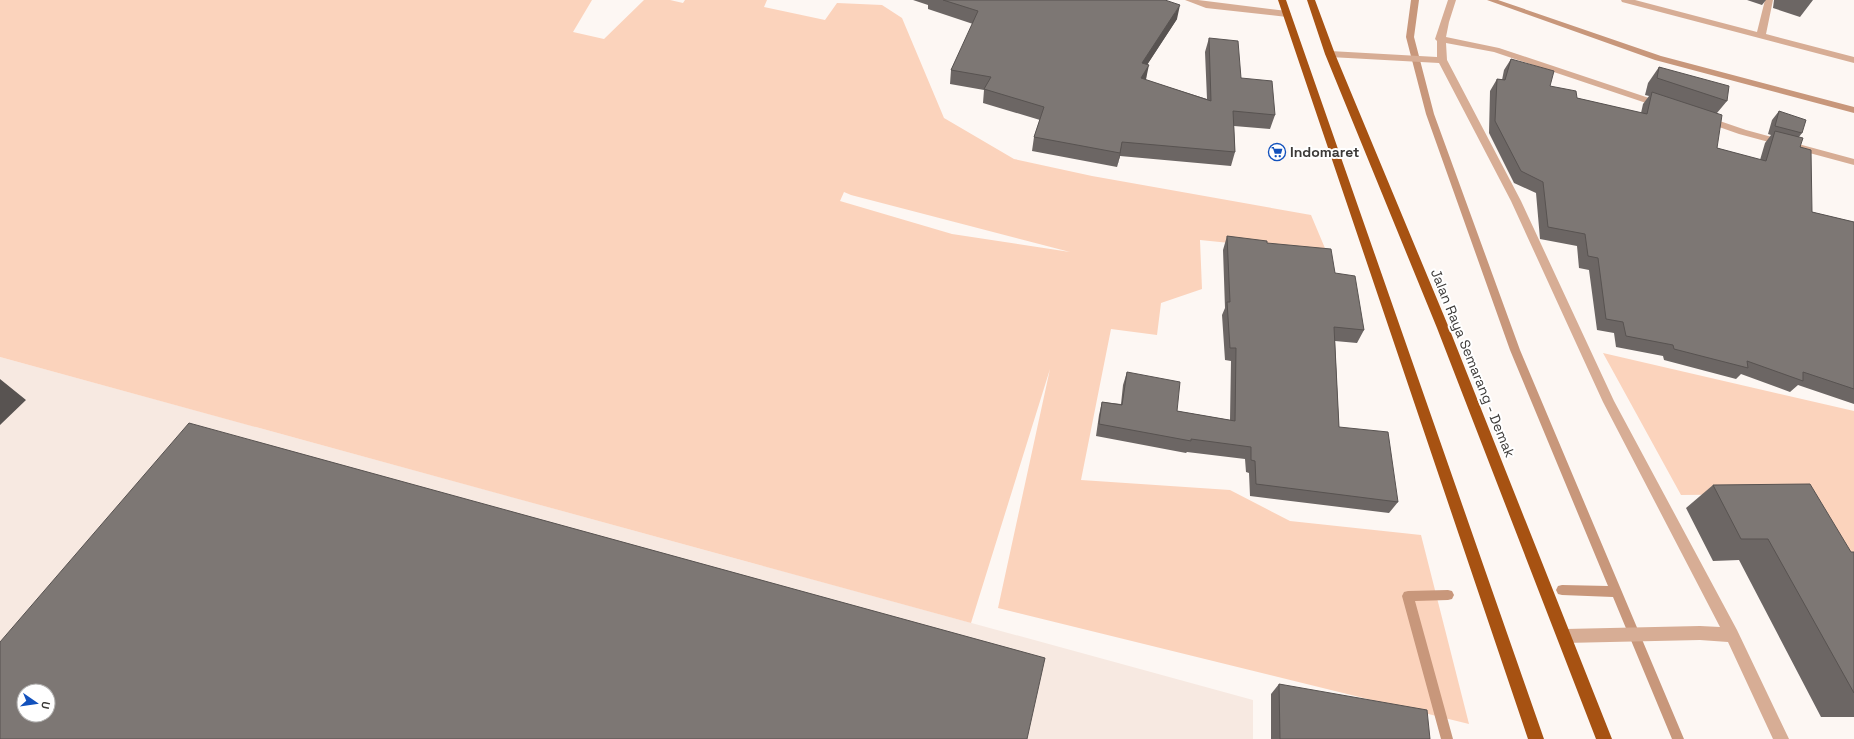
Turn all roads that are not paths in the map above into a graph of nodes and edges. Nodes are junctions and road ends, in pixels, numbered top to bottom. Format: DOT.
graph roads {
  1 [pos="1189,0"];
  2 [pos="1452,0"];
  3 [pos="1625,0"];
  4 [pos="1769,0"];
  5 [pos="1313,4"];
  6 [pos="1284,6"];
  7 [pos="1761,35"];
  8 [pos="1440,39"];
  9 [pos="1330,54"];
  10 [pos="1438,59"];
  11 [pos="1854,60"];
  12 [pos="1668,107"];
  13 [pos="1698,117"];
  14 [pos="1854,162"];
  15 [pos="1732,635"];
  16 [pos="1565,636"];
  17 [pos="1536,739"];
  18 [pos="1604,739"];
  19 [pos="1781,739"];
  1 -- 6 [label="street"];
  2 -- 8 [label="street"];
  3 -- 7 [label="street"];
  4 -- 7 [label="street"];
  5 -- 9 [label="highway, Jalan Raya Semarang - Demak"];
  6 -- 17 [label="highway"];
  7 -- 11 [label="street"];
  8 -- 10 [label="street"];
  8 -- 12 [label="street"];
  9 -- 10 [label="street"];
  9 -- 16 [label="highway, Jalan Raya Semarang - Demak"];
  10 -- 15 [label="street"];
  13 -- 14 [label="street"];
  15 -- 16 [label="street"];
  15 -- 19 [label="street"];
  16 -- 18 [label="highway, Jalan Raya Semarang - Demak"];
}
